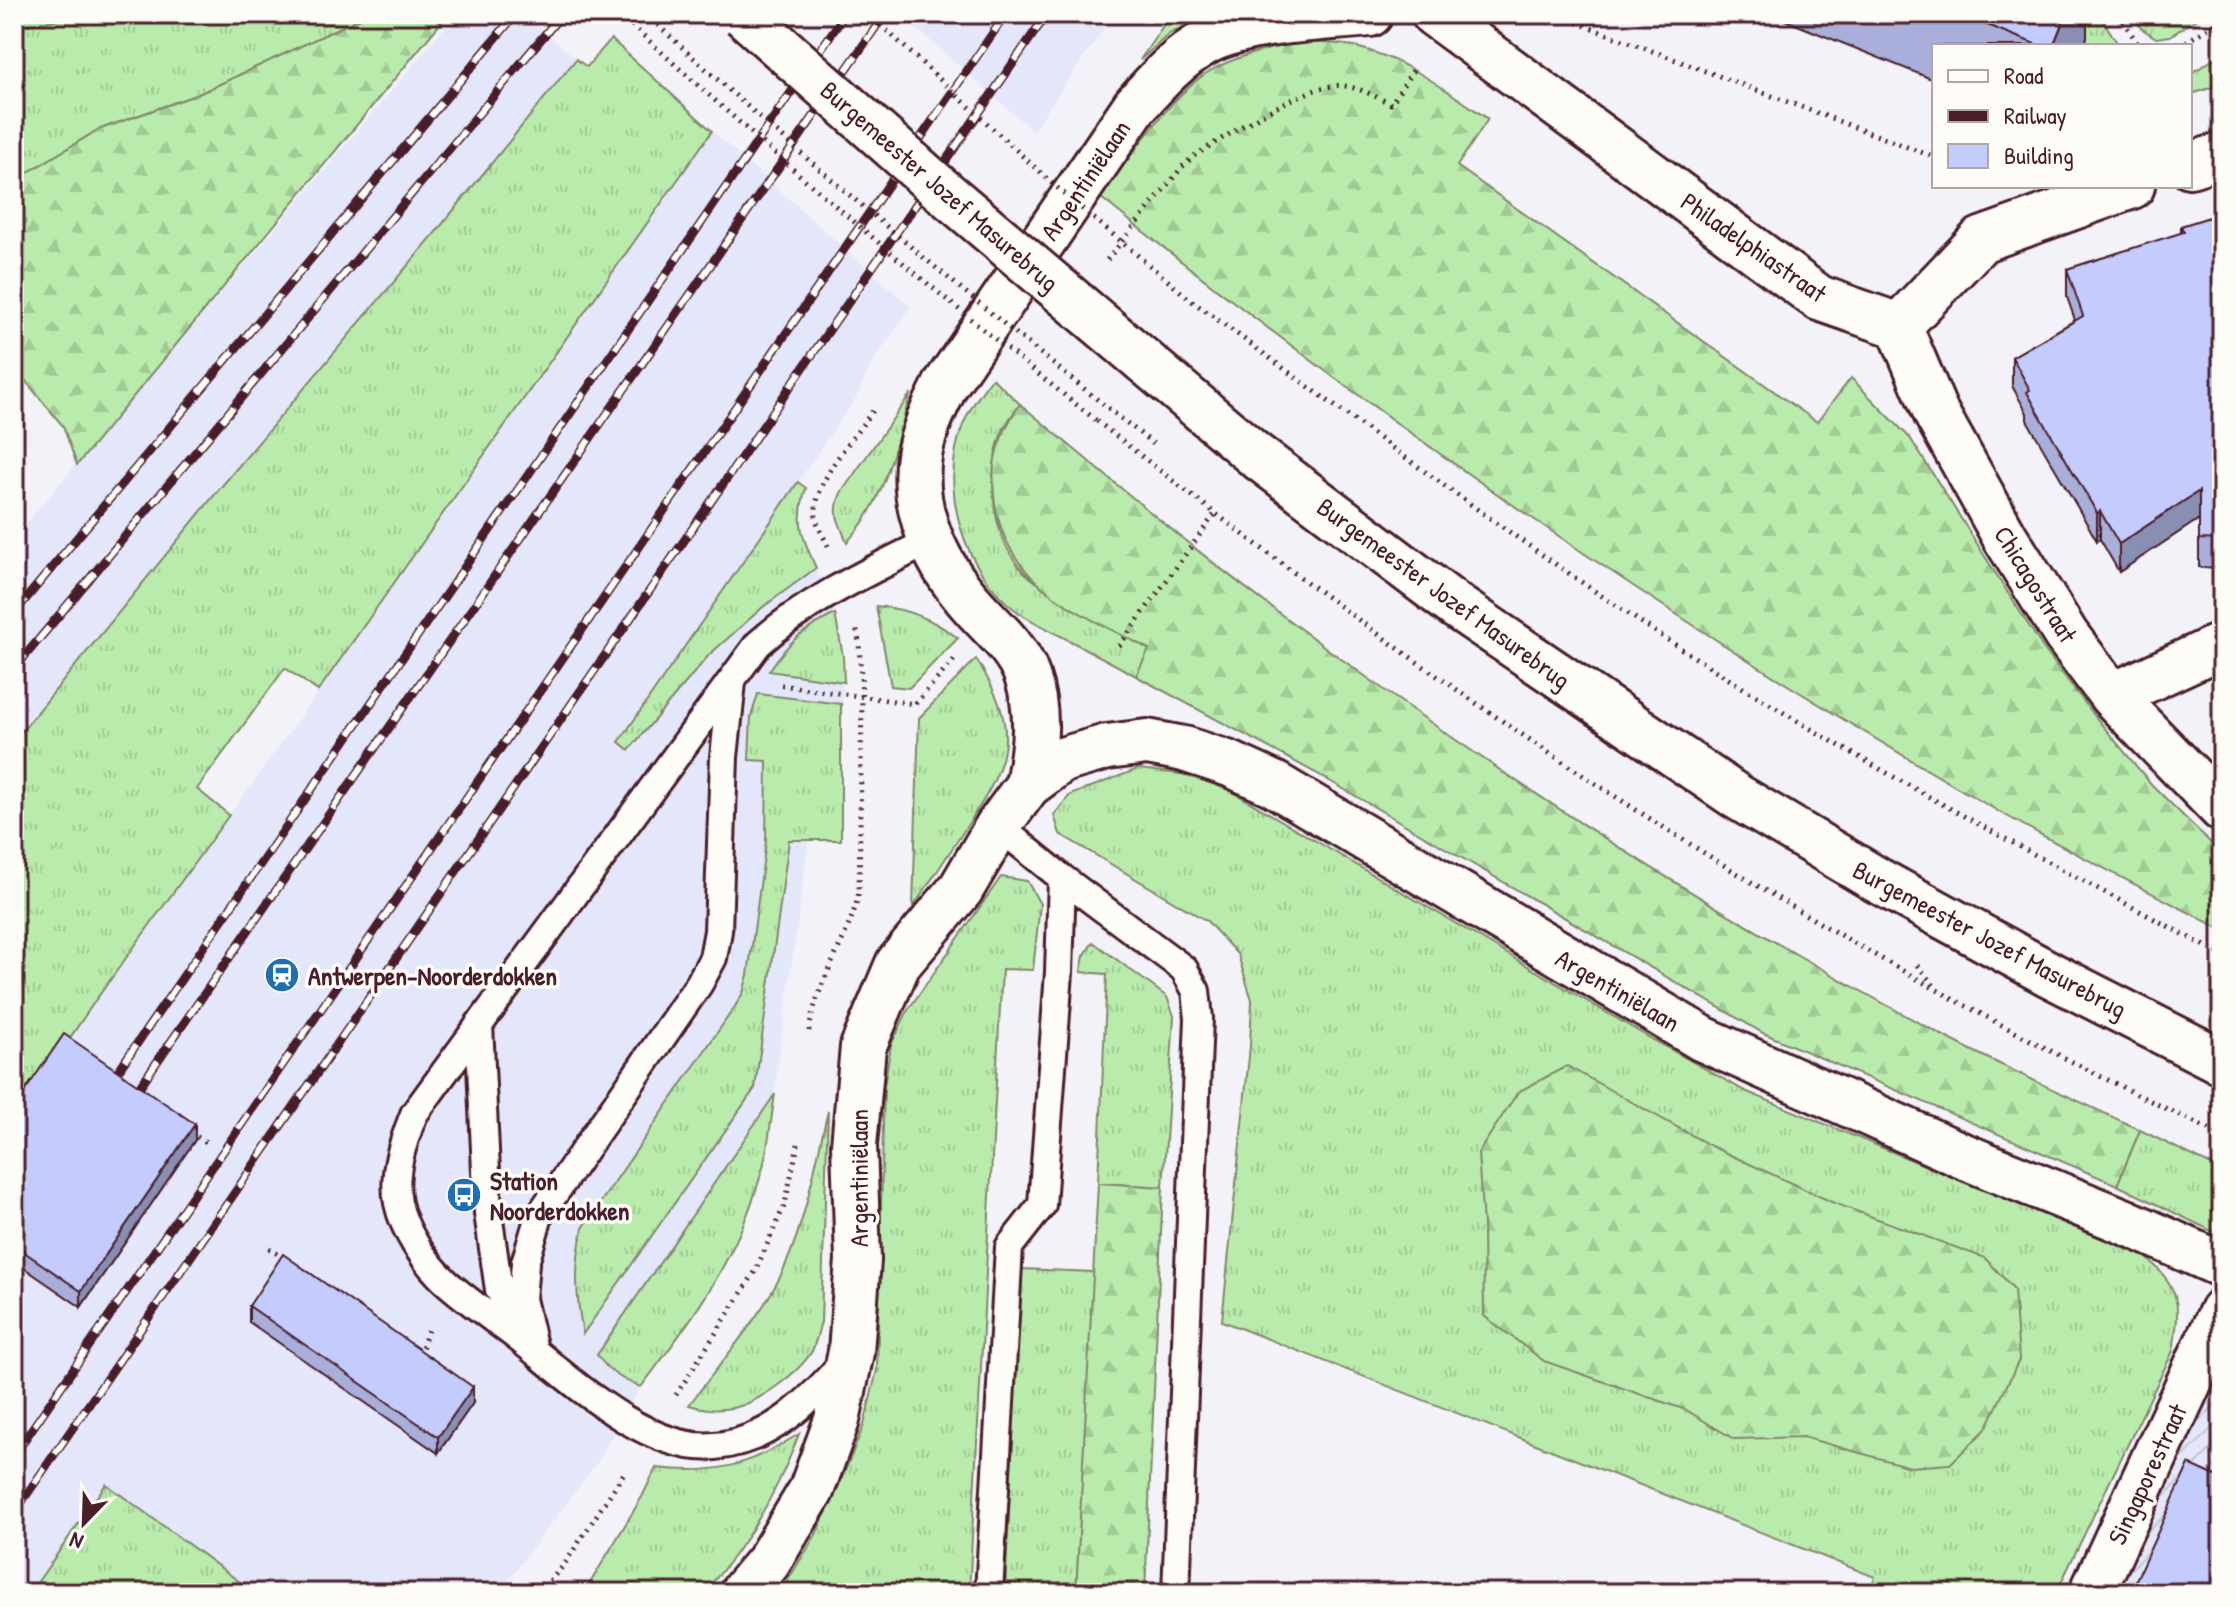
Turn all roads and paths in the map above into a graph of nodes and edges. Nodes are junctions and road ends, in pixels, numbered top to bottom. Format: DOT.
graph roads {
  1 [pos="620,14"];
  2 [pos="646,14"];
  3 [pos="743,14"];
  4 [pos="869,14"];
  5 [pos="1370,14"];
  6 [pos="1554,14"];
  7 [pos="2119,14"];
  8 [pos="1438,18"];
  9 [pos="2222,20"];
  10 [pos="2138,44"];
  11 [pos="2182,44"];
  12 [pos="2222,155"];
  13 [pos="1932,156"];
  14 [pos="2192,164"];
  15 [pos="2126,188"];
  16 [pos="1102,266"];
  17 [pos="1899,326"];
  18 [pos="1043,340"];
  19 [pos="1023,364"];
  20 [pos="1108,408"];
  21 [pos="1214,515"];
  22 [pos="930,541"];
  23 [pos="2222,645"];
  24 [pos="1119,646"];
  25 [pos="733,678"];
  26 [pos="2112,696"];
  27 [pos="904,703"];
  28 [pos="1028,785"];
  29 [pos="2222,809"];
  30 [pos="998,826"];
  31 [pos="1062,878"];
  32 [pos="2222,955"];
  33 [pos="479,1024"];
  34 [pos="2222,1062"];
  35 [pos="183,1130"];
  36 [pos="800,1135"];
  37 [pos="2222,1135"];
  38 [pos="210,1144"];
  39 [pos="269,1248"];
  40 [pos="2222,1265"];
  41 [pos="297,1268"];
  42 [pos="444,1280"];
  43 [pos="2222,1311"];
  44 [pos="407,1348"];
  45 [pos="534,1350"];
  46 [pos="851,1352"];
  47 [pos="419,1357"];
  48 [pos="412,1366"];
  49 [pos="651,1433"];
  50 [pos="539,1593"];
  51 [pos="742,1593"];
  52 [pos="989,1593"];
  53 [pos="1176,1593"];
  54 [pos="2092,1593"];
  1 -- 21 [label="path, bridge"];
  2 -- 20 [label="path, bridge"];
  3 -- 34 [label="street, Burgemeester Jozef Masurebrug, bridge"];
  4 -- 32 [label="path, bridge"];
  5 -- 22 [label="street, Argentiniëlaan"];
  6 -- 13 [label="path"];
  7 -- 10 [label="path"];
  8 -- 16 [label="path"];
  8 -- 17 [label="street, Philadelphiastraat"];
  9 -- 11 [label="path"];
  12 -- 14 [label="street"];
  15 -- 17 [label="street"];
  17 -- 26 [label="street, Chicagostraat"];
  18 -- 19 [label="path"];
  21 -- 24 [label="path"];
  21 -- 37 [label="path"];
  22 -- 25 [label="lane"];
  22 -- 28 [label="street, Argentiniëlaan"];
  23 -- 26 [label="street"];
  25 -- 27 [label="path"];
  25 -- 33 [label="lane"];
  25 -- 45 [label="lane"];
  26 -- 29 [label="street, Chicagostraat"];
  28 -- 30 [label="street, Argentiniëlaan"];
  28 -- 40 [label="street, Argentiniëlaan"];
  30 -- 31 [label="lane"];
  30 -- 46 [label="street, Argentiniëlaan"];
  31 -- 52 [label="lane"];
  31 -- 53 [label="lane"];
  33 -- 42 [label="lane"];
  33 -- 45 [label="lane"];
  35 -- 38 [label="path"];
  36 -- 49 [label="path"];
  39 -- 41 [label="path"];
  42 -- 45 [label="lane"];
  42 -- 47 [label="path"];
  43 -- 54 [label="street, Singaporestraat"];
  44 -- 47 [label="path"];
  45 -- 49 [label="lane"];
  46 -- 49 [label="lane"];
  46 -- 51 [label="street, Argentiniëlaan"];
  47 -- 48 [label="path"];
  49 -- 50 [label="path"];
}
